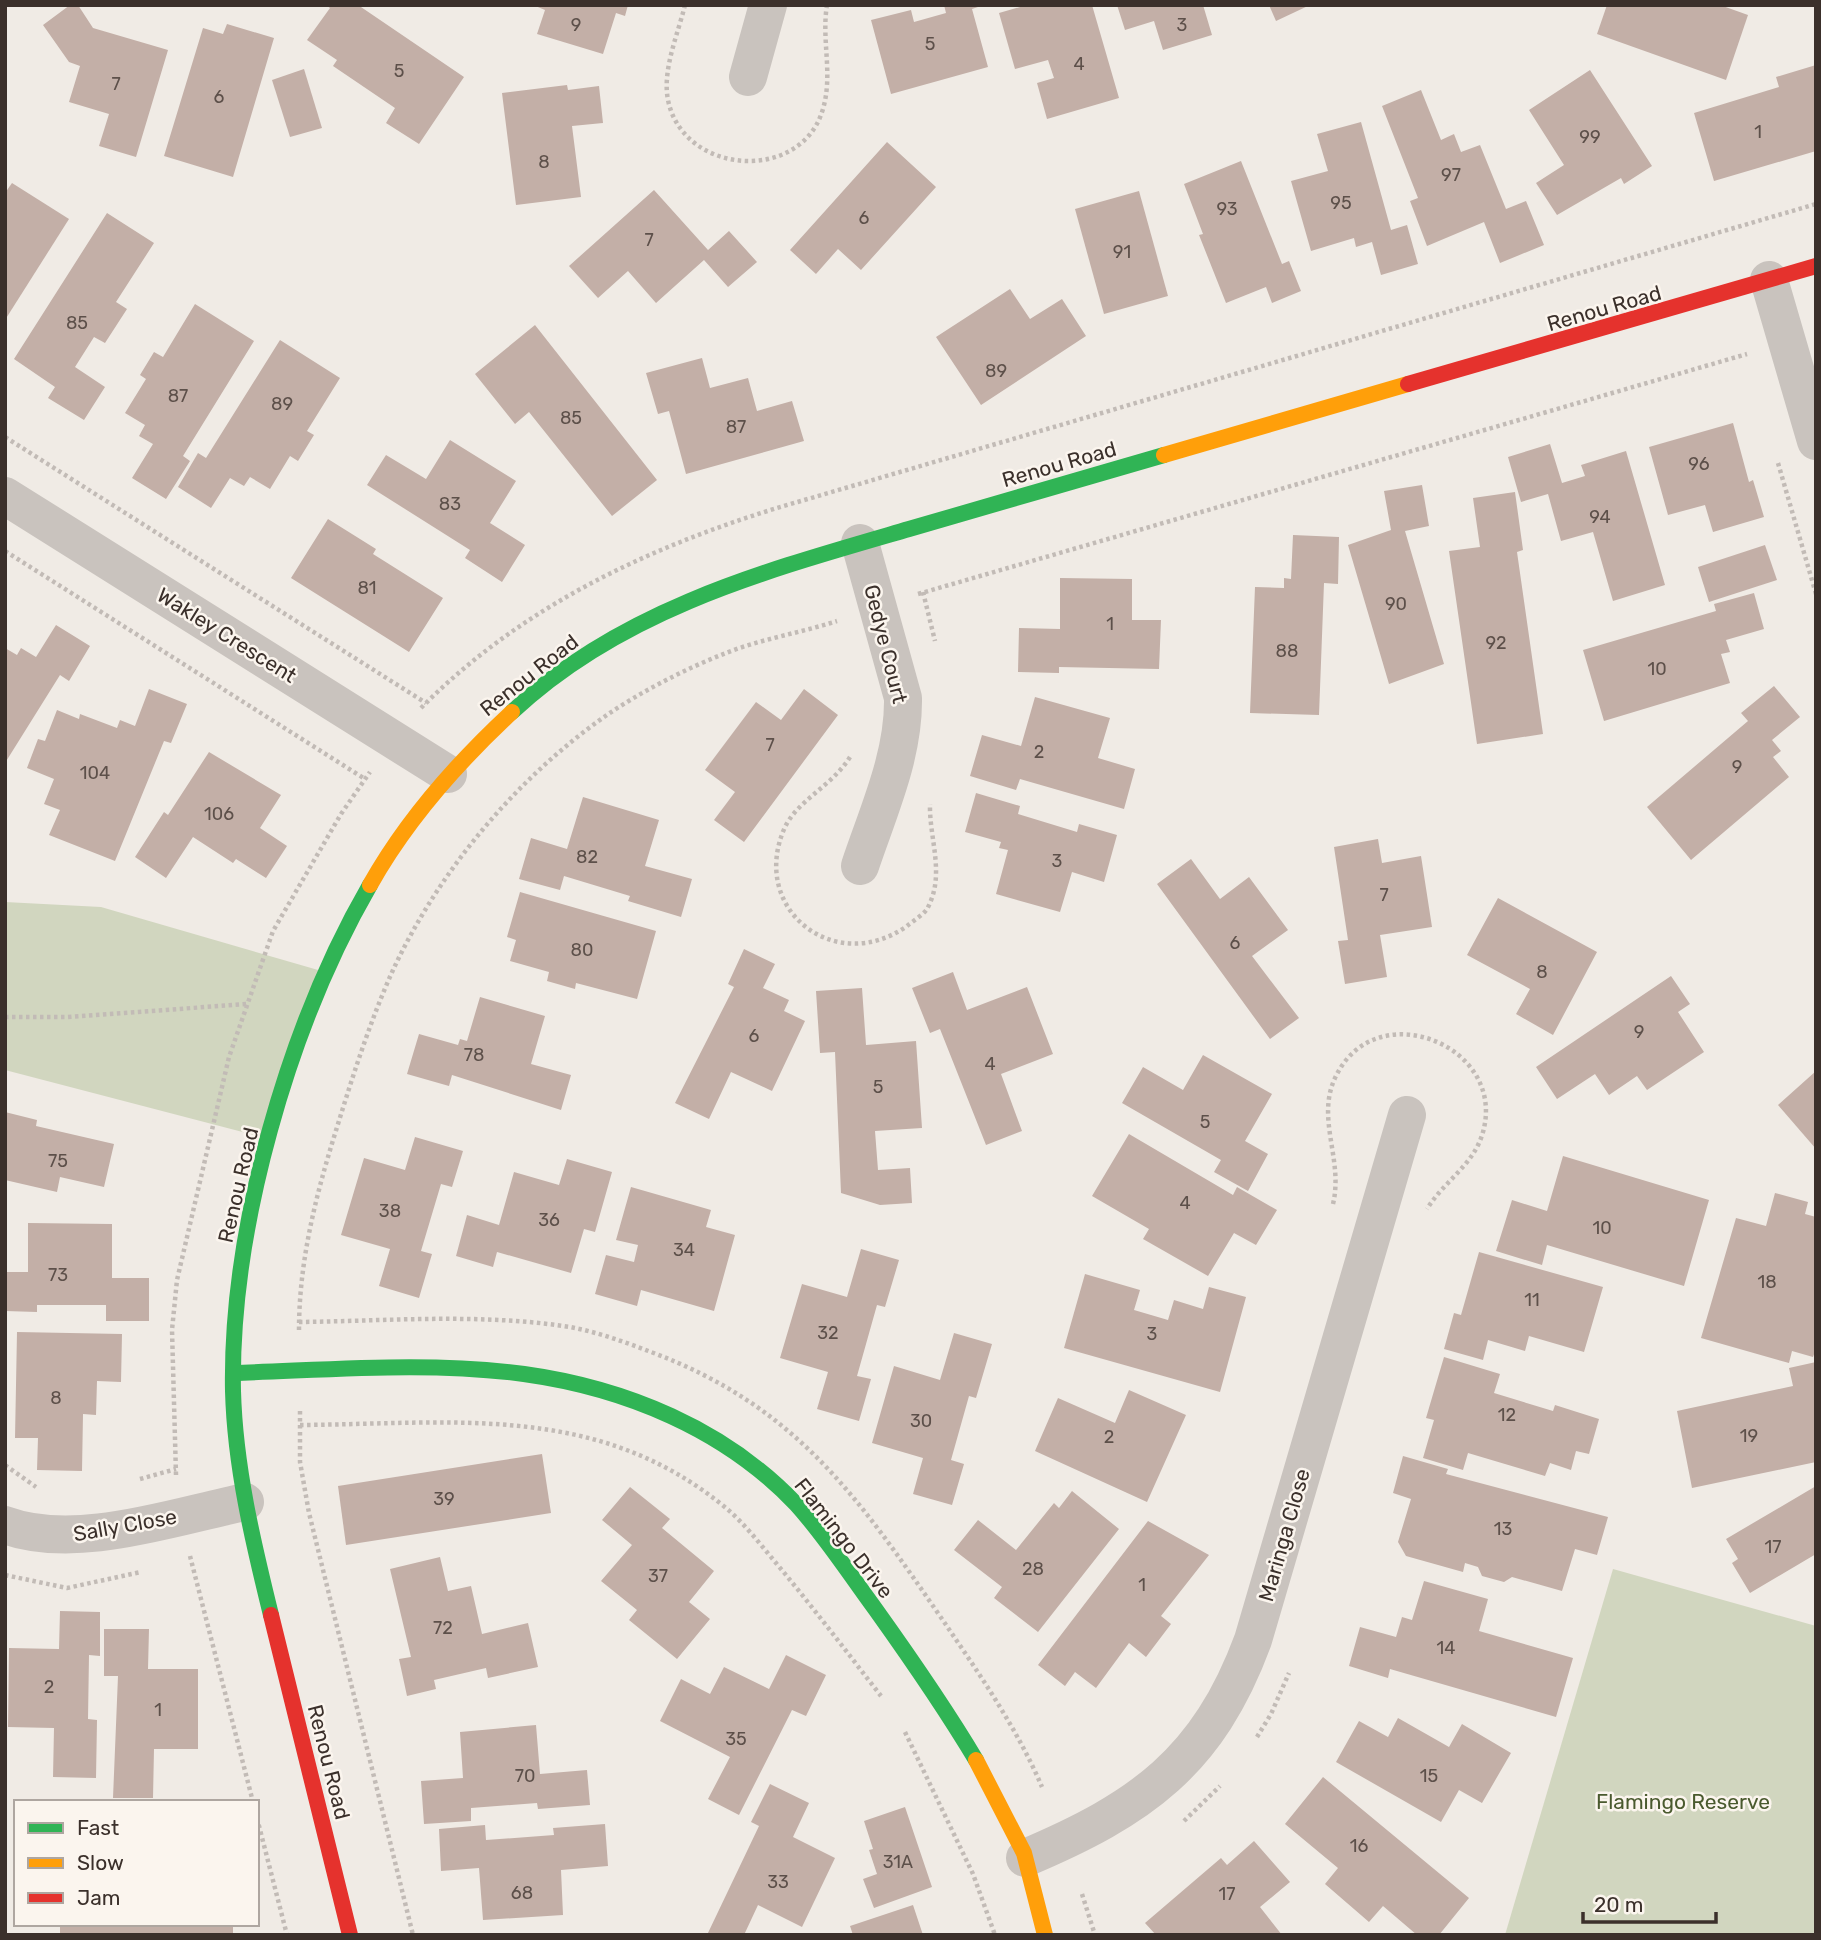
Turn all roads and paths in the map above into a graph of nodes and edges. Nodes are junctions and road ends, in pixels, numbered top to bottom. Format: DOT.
graph roads {
  1 [pos="768,5"];
  2 [pos="748,77"];
  3 [pos="1816,204"];
  4 [pos="1816,267"];
  5 [pos="1769,280"];
  6 [pos="1753,353"];
  7 [pos="1746,355"];
  8 [pos="1750,368"];
  9 [pos="5,437"];
  10 [pos="1816,441"];
  11 [pos="1777,461"];
  12 [pos="5,496"];
  13 [pos="860,543"];
  14 [pos="5,551"];
  15 [pos="1816,594"];
  16 [pos="914,595"];
  17 [pos="845,618"];
  18 [pos="426,703"];
  19 [pos="413,717"];
  20 [pos="448,774"];
  21 [pos="365,779"];
  22 [pos="860,866"];
  23 [pos="247,1004"];
  24 [pos="5,1017"];
  25 [pos="1407,1115"];
  26 [pos="299,1338"];
  27 [pos="233,1373"];
  28 [pos="299,1403"];
  29 [pos="300,1425"];
  30 [pos="5,1465"];
  31 [pos="176,1469"];
  32 [pos="135,1480"];
  33 [pos="46,1491"];
  34 [pos="244,1502"];
  35 [pos="5,1525"];
  36 [pos="188,1547"];
  37 [pos="884,1700"];
  38 [pos="901,1724"];
  39 [pos="252,1800"];
  40 [pos="259,1826"];
  41 [pos="1025,1858"];
  42 [pos="1079,1884"];
  43 [pos="287,1935"];
  44 [pos="350,1935"];
  45 [pos="413,1935"];
  46 [pos="995,1935"];
  47 [pos="1045,1935"];
  48 [pos="1095,1935"];
  1 -- 2 [label="street"];
  3 -- 18 [label="path"];
  4 -- 5 [label="street, Renou Road"];
  5 -- 10 [label="street"];
  5 -- 13 [label="street, Renou Road"];
  6 -- 7 [label="path"];
  7 -- 8 [label="path"];
  7 -- 16 [label="path"];
  9 -- 18 [label="path"];
  11 -- 15 [label="path"];
  12 -- 20 [label="street, Wakley Crescent"];
  13 -- 20 [label="street, Renou Road"];
  13 -- 22 [label="street, Gedye Court"];
  14 -- 21 [label="path"];
  17 -- 26 [label="path"];
  18 -- 19 [label="path"];
  20 -- 27 [label="street, Renou Road"];
  23 -- 24 [label="path"];
  25 -- 41 [label="street, Maringa Close"];
  27 -- 34 [label="street, Renou Road"];
  27 -- 41 [label="street, Flamingo Drive"];
  28 -- 29 [label="path"];
  29 -- 37 [label="path"];
  29 -- 45 [label="path"];
  30 -- 33 [label="path"];
  31 -- 32 [label="path"];
  34 -- 35 [label="street, Sally Close"];
  34 -- 44 [label="street, Renou Road"];
  36 -- 39 [label="path"];
  38 -- 46 [label="path"];
  40 -- 43 [label="path"];
  41 -- 47 [label="street, Flamingo Drive"];
  42 -- 48 [label="path"];
}
